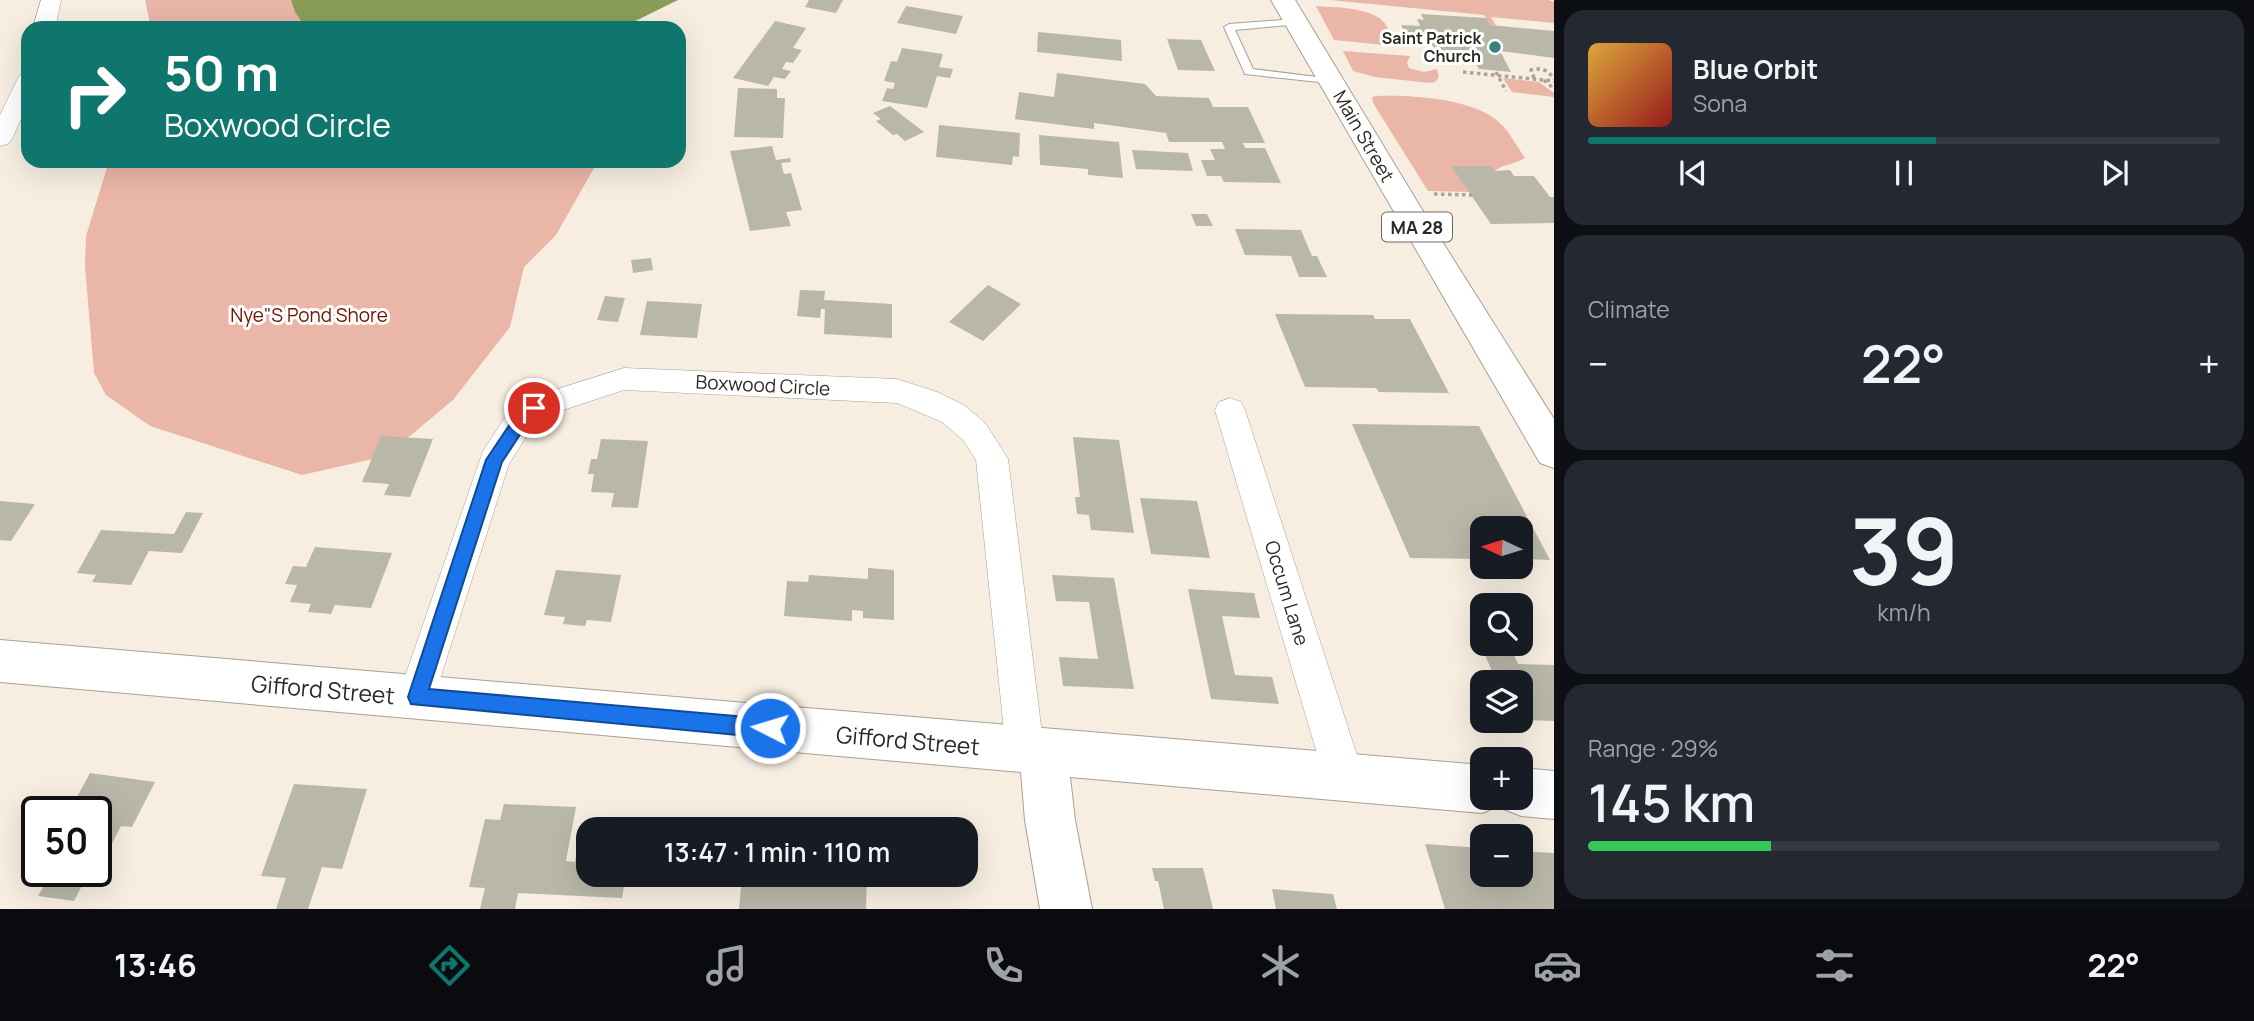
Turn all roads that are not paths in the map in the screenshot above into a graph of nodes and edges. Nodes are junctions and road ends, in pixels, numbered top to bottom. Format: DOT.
graph roads {
  1 [pos="51,0"];
  2 [pos="1290,11"];
  3 [pos="46,21"];
  4 [pos="1333,82"];
  5 [pos="21,95"];
  6 [pos="0,139"];
  7 [pos="1230,410"];
  8 [pos="1554,452"];
  9 [pos="0,661"];
  10 [pos="417,697"];
  11 [pos="1034,751"];
  12 [pos="1344,777"];
  13 [pos="1470,788"];
  14 [pos="1533,794"];
  15 [pos="1554,796"];
  16 [pos="1066,909"];
  1 -- 3 [label="street"];
  2 -- 4 [label="main road, Main Street / MA 28"];
  2 -- 4 [label="lane"];
  4 -- 8 [label="main road, Main Street / MA 28"];
  5 -- 6 [label="street"];
  7 -- 12 [label="street, Occum Lane"];
  9 -- 10 [label="main road, Gifford Street"];
  10 -- 11 [label="main road, Gifford Street"];
  10 -- 11 [label="street, Boxwood Circle"];
  11 -- 12 [label="main road, Gifford Street"];
  11 -- 16 [label="main road"];
  12 -- 13 [label="main road, Gifford Street"];
  14 -- 15 [label="main road"];
}
